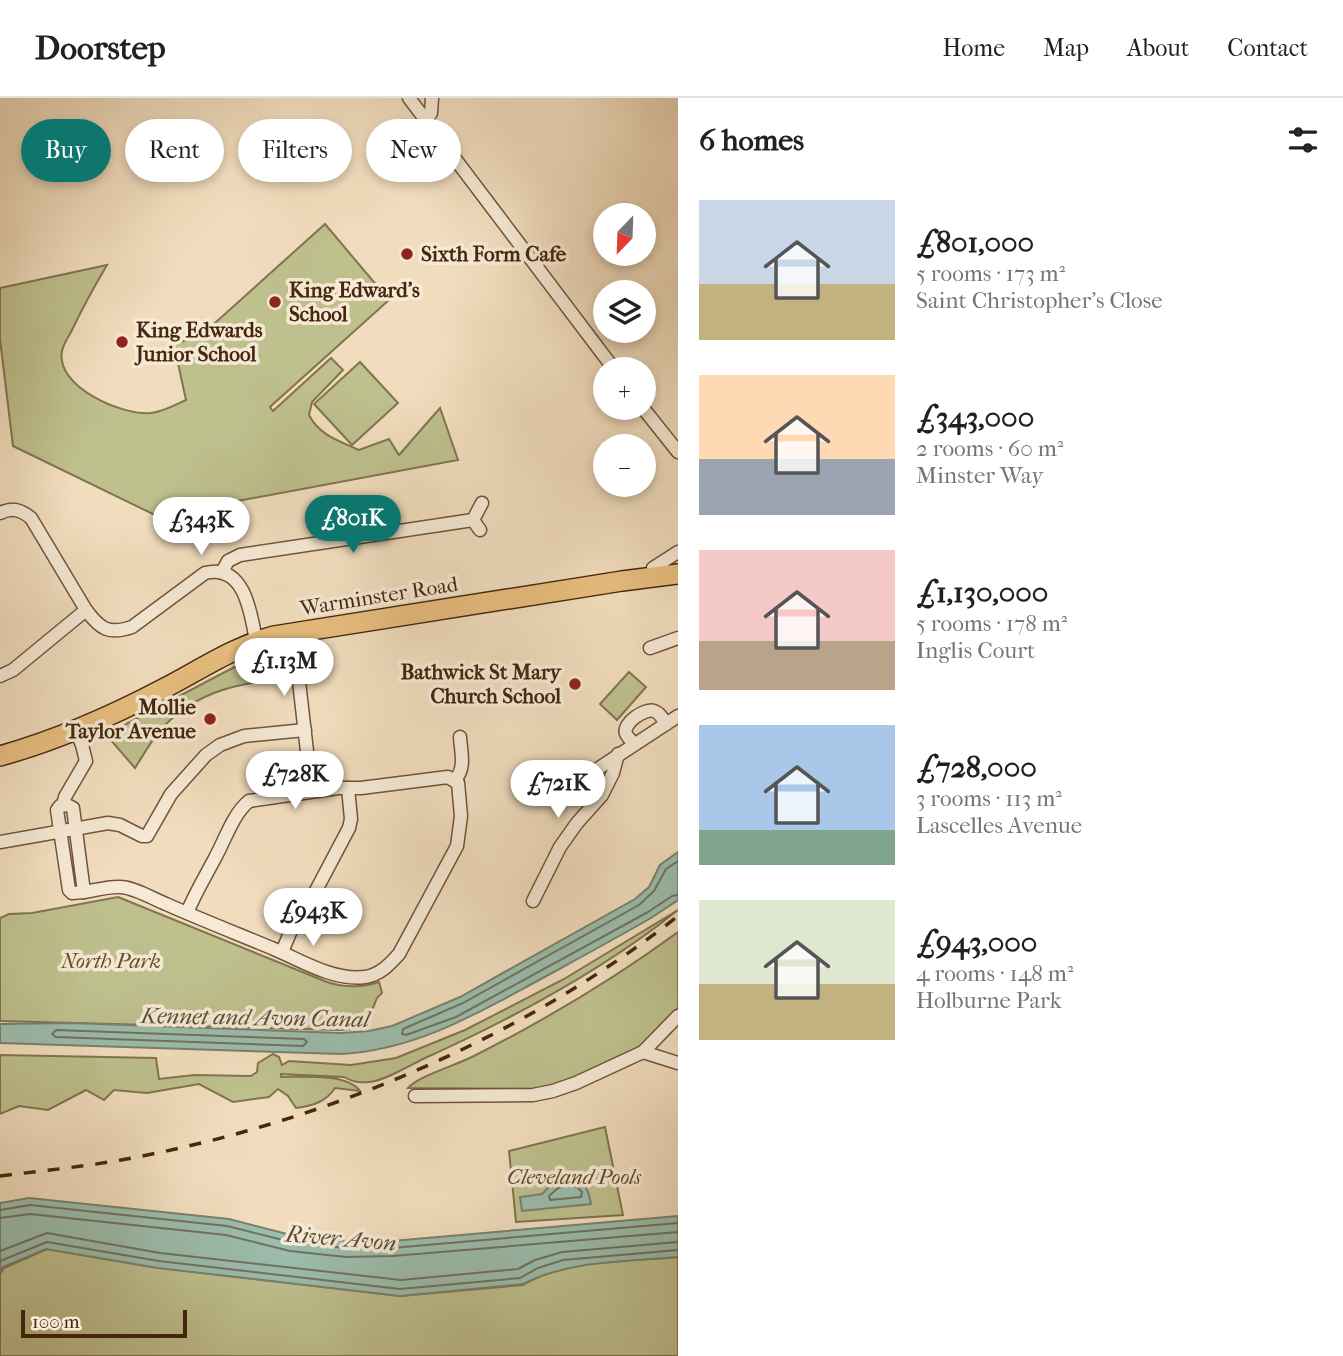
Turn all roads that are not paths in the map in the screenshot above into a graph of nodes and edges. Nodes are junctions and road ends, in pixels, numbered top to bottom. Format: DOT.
graph roads {
  1 [pos="409,98"];
  2 [pos="432,98"];
  3 [pos="425,119"];
  4 [pos="427,119"];
  5 [pos="461,166"];
  6 [pos="605,357"];
  7 [pos="653,420"];
  8 [pos="678,452"];
  9 [pos="482,503"];
  10 [pos="0,513"];
  11 [pos="678,552"];
  12 [pos="678,560"];
  13 [pos="653,568"];
  14 [pos="222,572"];
  15 [pos="678,574"];
  16 [pos="622,580"];
  17 [pos="86,610"];
  18 [pos="298,631"];
  19 [pos="678,638"];
  20 [pos="256,641"];
  21 [pos="650,648"];
  22 [pos="0,676"];
  23 [pos="678,716"];
  24 [pos="666,724"];
  25 [pos="305,730"];
  26 [pos="75,731"];
  27 [pos="460,737"];
  28 [pos="634,743"];
  29 [pos="618,754"];
  30 [pos="0,756"];
  31 [pos="308,760"];
  32 [pos="599,768"];
  33 [pos="451,779"];
  34 [pos="348,788"];
  35 [pos="63,805"];
  36 [pos="75,829"];
  37 [pos="60,833"];
  38 [pos="0,842"];
  39 [pos="85,892"];
  40 [pos="533,901"];
  41 [pos="187,913"];
  42 [pos="282,952"];
  43 [pos="678,1016"];
  44 [pos="643,1052"];
  45 [pos="678,1063"];
  46 [pos="415,1096"];
  1 -- 3 [label="street"];
  2 -- 4 [label="street"];
  5 -- 6 [label="street"];
  7 -- 8 [label="street"];
  9 -- 14 [label="street"];
  10 -- 17 [label="street"];
  11 -- 13 [label="street"];
  12 -- 13 [label="highway, Warminster Road"];
  13 -- 16 [label="highway, Warminster Road"];
  14 -- 17 [label="street"];
  14 -- 20 [label="street"];
  15 -- 16 [label="highway, Warminster Road"];
  16 -- 18 [label="highway, Warminster Road"];
  17 -- 22 [label="street"];
  18 -- 20 [label="highway, Warminster Road"];
  18 -- 25 [label="street"];
  19 -- 21 [label="street"];
  20 -- 26 [label="highway, Warminster Road"];
  23 -- 24 [label="street"];
  24 -- 28 [label="street"];
  24 -- 28 [label="street"];
  25 -- 31 [label="street"];
  25 -- 36 [label="street"];
  26 -- 30 [label="highway, Warminster Road"];
  26 -- 35 [label="street"];
  27 -- 33 [label="street"];
  28 -- 29 [label="street"];
  29 -- 32 [label="street"];
  29 -- 40 [label="street"];
  33 -- 34 [label="street"];
  33 -- 42 [label="street"];
  34 -- 41 [label="street"];
  34 -- 42 [label="street"];
  35 -- 36 [label="street"];
  35 -- 37 [label="street"];
  36 -- 37 [label="street"];
  36 -- 39 [label="street"];
  37 -- 38 [label="street"];
  37 -- 39 [label="street"];
  39 -- 41 [label="street"];
  41 -- 42 [label="street"];
  43 -- 44 [label="street"];
  44 -- 45 [label="street"];
  44 -- 46 [label="street"];
}
